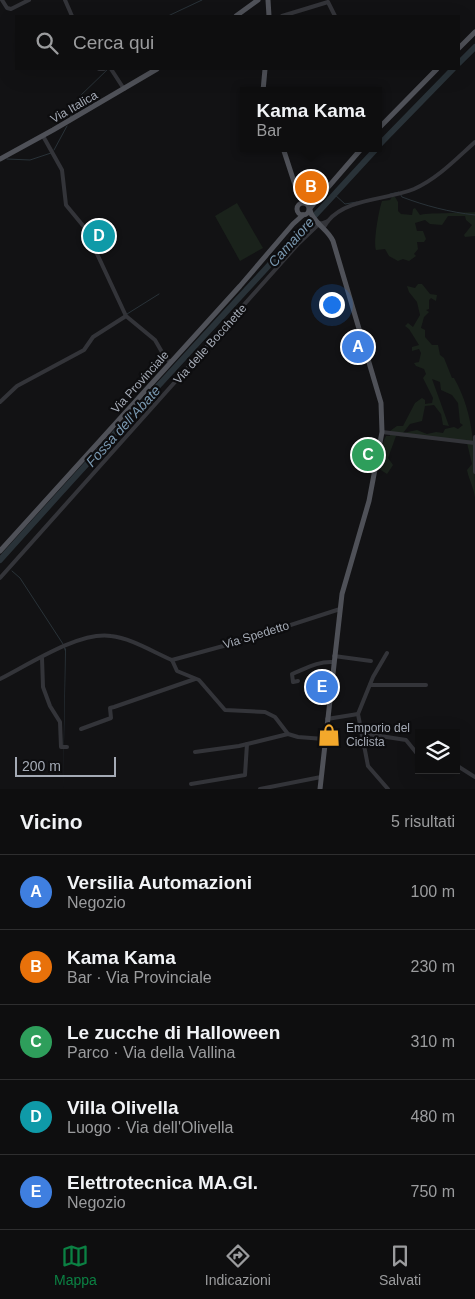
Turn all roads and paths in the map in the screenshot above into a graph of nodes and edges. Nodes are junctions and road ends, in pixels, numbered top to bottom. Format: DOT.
graph roads {
  1 [pos="2,0"];
  2 [pos="29,0"];
  3 [pos="64,0"];
  4 [pos="250,0"];
  5 [pos="260,0"];
  6 [pos="268,0"];
  7 [pos="246,8"];
  8 [pos="269,8"];
  9 [pos="72,15"];
  10 [pos="237,15"];
  11 [pos="270,15"];
  12 [pos="285,15"];
  13 [pos="334,15"];
  14 [pos="475,32"];
  15 [pos="460,47"];
  16 [pos="112,70"];
  17 [pos="154,70"];
  18 [pos="265,70"];
  19 [pos="436,70"];
  20 [pos="263,87"];
  21 [pos="124,89"];
  22 [pos="382,126"];
  23 [pos="43,136"];
  24 [pos="475,142"];
  25 [pos="284,152"];
  26 [pos="358,152"];
  27 [pos="0,159"];
  28 [pos="298,190"];
  29 [pos="297,208"];
  30 [pos="307,210"];
  31 [pos="293,224"];
  32 [pos="321,224"];
  33 [pos="126,316"];
  34 [pos="171,362"];
  35 [pos="0,402"];
  36 [pos="382,432"];
  37 [pos="475,437"];
  38 [pos="475,443"];
  39 [pos="475,472"];
  40 [pos="0,551"];
  41 [pos="0,578"];
  42 [pos="340,609"];
  43 [pos="387,652"];
  44 [pos="42,658"];
  45 [pos="334,659"];
  46 [pos="172,660"];
  47 [pos="371,661"];
  48 [pos="0,679"];
  49 [pos="195,679"];
  50 [pos="298,681"];
  51 [pos="370,685"];
  52 [pos="426,685"];
  53 [pos="358,714"];
  54 [pos="327,719"];
  55 [pos="81,729"];
  56 [pos="361,733"];
  57 [pos="288,734"];
  58 [pos="324,739"];
  59 [pos="247,744"];
  60 [pos="65,748"];
  61 [pos="415,751"];
  62 [pos="195,752"];
  63 [pos="460,768"];
  64 [pos="321,777"];
  65 [pos="475,777"];
  66 [pos="191,784"];
  67 [pos="260,789"];
  68 [pos="320,789"];
  69 [pos="388,789"];
  1 -- 2 [label="street"];
  3 -- 9 [label="street"];
  4 -- 7 [label="main road"];
  5 -- 7 [label="main road"];
  5 -- 8 [label="main road"];
  6 -- 8 [label="main road"];
  7 -- 10 [label="main road"];
  8 -- 11 [label="main road"];
  12 -- 13 [label="street"];
  14 -- 15 [label="main road"];
  16 -- 21 [label="street"];
  17 -- 21 [label="main road, Via Italica"];
  18 -- 20 [label="main road"];
  19 -- 22 [label="main road"];
  21 -- 23 [label="main road, Via Italica"];
  23 -- 27 [label="main road, Via Italica"];
  23 -- 33 [label="street"];
  24 -- 32 [label="street, Via delle Bocchette"];
  25 -- 28 [label="main road"];
  26 -- 30 [label="main road, Via Provinciale"];
  28 -- 29 [label="main road, Via Provinciale"];
  28 -- 30 [label="main road"];
  29 -- 30 [label="main road"];
  29 -- 30 [label="main road"];
  29 -- 31 [label="main road, Via Provinciale"];
  30 -- 31 [label="main road, Via Provinciale"];
  30 -- 32 [label="main road"];
  31 -- 34 [label="main road, Via Provinciale"];
  32 -- 36 [label="main road"];
  32 -- 41 [label="street, Via delle Bocchette"];
  33 -- 34 [label="street"];
  33 -- 35 [label="street"];
  34 -- 40 [label="main road, Via Provinciale"];
  36 -- 38 [label="street"];
  36 -- 42 [label="main road"];
  37 -- 38 [label="street"];
  38 -- 39 [label="street"];
  42 -- 45 [label="main road"];
  42 -- 46 [label="street, Via Spedetto"];
  43 -- 51 [label="street"];
  44 -- 46 [label="street"];
  44 -- 48 [label="street"];
  44 -- 60 [label="street"];
  45 -- 47 [label="street"];
  45 -- 50 [label="street"];
  45 -- 54 [label="main road"];
  46 -- 49 [label="street"];
  49 -- 55 [label="street"];
  49 -- 57 [label="street"];
  51 -- 52 [label="street"];
  51 -- 53 [label="street"];
  53 -- 54 [label="street"];
  53 -- 56 [label="street"];
  54 -- 58 [label="main road"];
  56 -- 61 [label="street"];
  56 -- 69 [label="street"];
  57 -- 58 [label="street"];
  57 -- 59 [label="street"];
  58 -- 64 [label="main road"];
  59 -- 62 [label="street"];
  59 -- 66 [label="street"];
  63 -- 65 [label="street"];
  64 -- 67 [label="street"];
  64 -- 68 [label="main road"];
}
